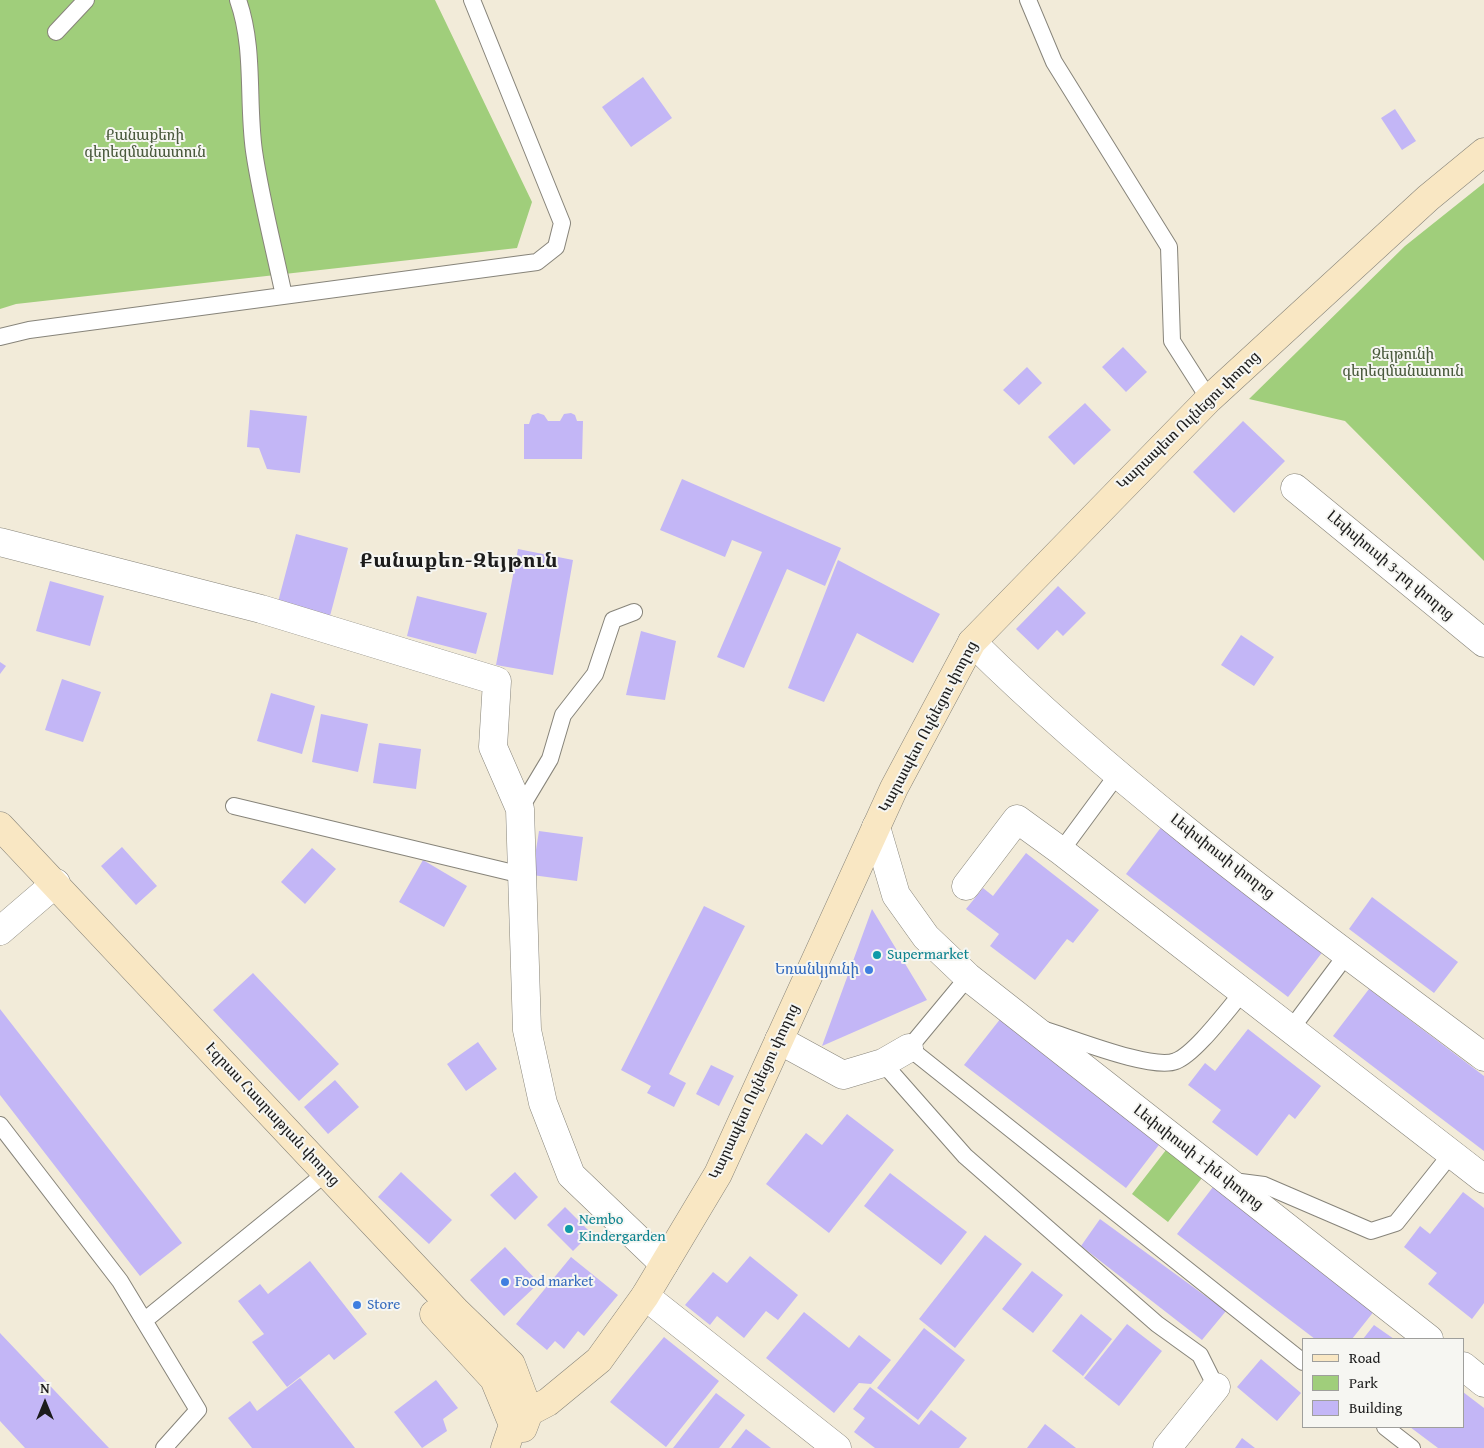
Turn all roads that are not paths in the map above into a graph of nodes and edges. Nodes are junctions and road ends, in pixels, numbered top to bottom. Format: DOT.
graph roads {
  1 [pos="86,0"];
  2 [pos="238,0"];
  3 [pos="472,0"];
  4 [pos="1028,0"];
  5 [pos="56,32"];
  6 [pos="1484,152"];
  7 [pos="284,296"];
  8 [pos="0,337"];
  9 [pos="1209,399"];
  10 [pos="1295,488"];
  11 [pos="0,542"];
  12 [pos="634,612"];
  13 [pos="972,642"];
  14 [pos="1484,643"];
  15 [pos="1117,775"];
  16 [pos="234,806"];
  17 [pos="520,809"];
  18 [pos="0,826"];
  19 [pos="876,827"];
  20 [pos="0,844"];
  21 [pos="1062,851"];
  22 [pos="522,875"];
  23 [pos="966,886"];
  24 [pos="51,888"];
  25 [pos="0,931"];
  26 [pos="1347,954"];
  27 [pos="968,977"];
  28 [pos="1243,992"];
  29 [pos="1029,1025"];
  30 [pos="1291,1028"];
  31 [pos="779,1040"];
  32 [pos="909,1048"];
  33 [pos="1484,1056"];
  34 [pos="882,1063"];
  35 [pos="0,1125"];
  36 [pos="1451,1154"];
  37 [pos="320,1178"];
  38 [pos="1484,1179"];
  39 [pos="1226,1180"];
  40 [pos="664,1264"];
  41 [pos="645,1296"];
  42 [pos="145,1320"];
  43 [pos="1428,1338"];
  44 [pos="1302,1361"];
  45 [pos="1216,1387"];
  46 [pos="1386,1428"];
  47 [pos="515,1433"];
  48 [pos="164,1448"];
  49 [pos="837,1448"];
  50 [pos="1167,1448"];
  51 [pos="1412,1448"];
  1 -- 5 [label="lane"];
  2 -- 7 [label="lane"];
  3 -- 7 [label="lane"];
  4 -- 9 [label="lane"];
  6 -- 9 [label="street, Կարապետ Ուլնեցու փողոց"];
  7 -- 8 [label="lane"];
  9 -- 13 [label="street, Կարապետ Ուլնեցու փողոց"];
  10 -- 14 [label="street, Լեփսիուսի 3-րդ փողոց"];
  11 -- 17 [label="street"];
  12 -- 17 [label="lane"];
  13 -- 15 [label="street, Լեփսիուսի փողոց"];
  13 -- 19 [label="street, Կարապետ Ուլնեցու փողոց"];
  15 -- 21 [label="lane"];
  15 -- 26 [label="street, Լեփսիուսի փողոց"];
  16 -- 22 [label="lane"];
  17 -- 22 [label="street"];
  18 -- 24 [label="street, Էզրաս Հասրաթյան փողոց"];
  19 -- 27 [label="street, Լեփսիուսի 1-ին փողոց"];
  19 -- 31 [label="street, Կարապետ Ուլնեցու փողոց"];
  20 -- 24 [label="street, Էզրաս Հասրաթյան փողոց"];
  21 -- 23 [label="street"];
  21 -- 28 [label="street"];
  22 -- 40 [label="street"];
  24 -- 25 [label="street"];
  24 -- 37 [label="street, Էզրաս Հասրաթյան փողոց"];
  26 -- 30 [label="lane"];
  26 -- 33 [label="street, Լեփսիուսի փողոց"];
  27 -- 29 [label="street, Լեփսիուսի 1-ին փողոց"];
  27 -- 32 [label="lane"];
  28 -- 29 [label="lane"];
  28 -- 30 [label="street"];
  29 -- 39 [label="street, Լեփսիուսի 1-ին փողոց"];
  30 -- 36 [label="street"];
  31 -- 34 [label="street"];
  31 -- 40 [label="street, Կարապետ Ուլնեցու փողոց"];
  32 -- 34 [label="street"];
  32 -- 44 [label="lane"];
  34 -- 45 [label="lane"];
  35 -- 42 [label="lane"];
  36 -- 38 [label="street"];
  36 -- 39 [label="lane"];
  37 -- 42 [label="lane"];
  37 -- 47 [label="street, Էզրաս Հասրաթյան փողոց"];
  39 -- 43 [label="street, Լեփսիուսի 1-ին փողոց"];
  40 -- 41 [label="street, Կարապետ Ուլնեցու փողոց"];
  41 -- 47 [label="street, Կարապետ Ուլնեցու փողոց"];
  41 -- 49 [label="street"];
  42 -- 48 [label="lane"];
  45 -- 50 [label="street"];
  46 -- 51 [label="lane"];
}
